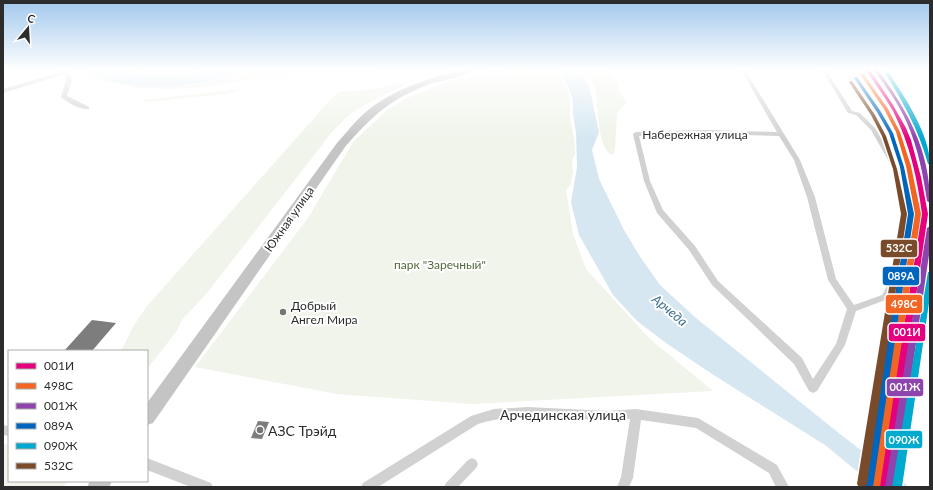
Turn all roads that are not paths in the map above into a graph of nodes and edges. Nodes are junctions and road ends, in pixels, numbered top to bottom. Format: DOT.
graph roads {
  1 [pos="65,93"];
  2 [pos="404,93"];
  3 [pos="756,93"];
  4 [pos="837,93"];
  5 [pos="87,108"];
  6 [pos="782,134"];
  7 [pos="852,309"];
  8 [pos="636,414"];
  9 [pos="148,417"];
  10 [pos="148,464"];
  11 [pos="472,464"];
  12 [pos="207,487"];
  13 [pos="367,487"];
  14 [pos="450,487"];
  15 [pos="623,487"];
  16 [pos="783,487"];
  1 -- 5 [label="street"];
  2 -- 9 [label="main road, Южная улица"];
  3 -- 6 [label="street"];
  4 -- 7 [label="street"];
  6 -- 7 [label="street"];
  6 -- 7 [label="street, Набережная улица"];
  8 -- 13 [label="street, Арчединская улица"];
  8 -- 15 [label="street, Арчединская улица"];
  8 -- 16 [label="street, Арчединская улица"];
  10 -- 12 [label="street"];
  11 -- 14 [label="street"];
}
